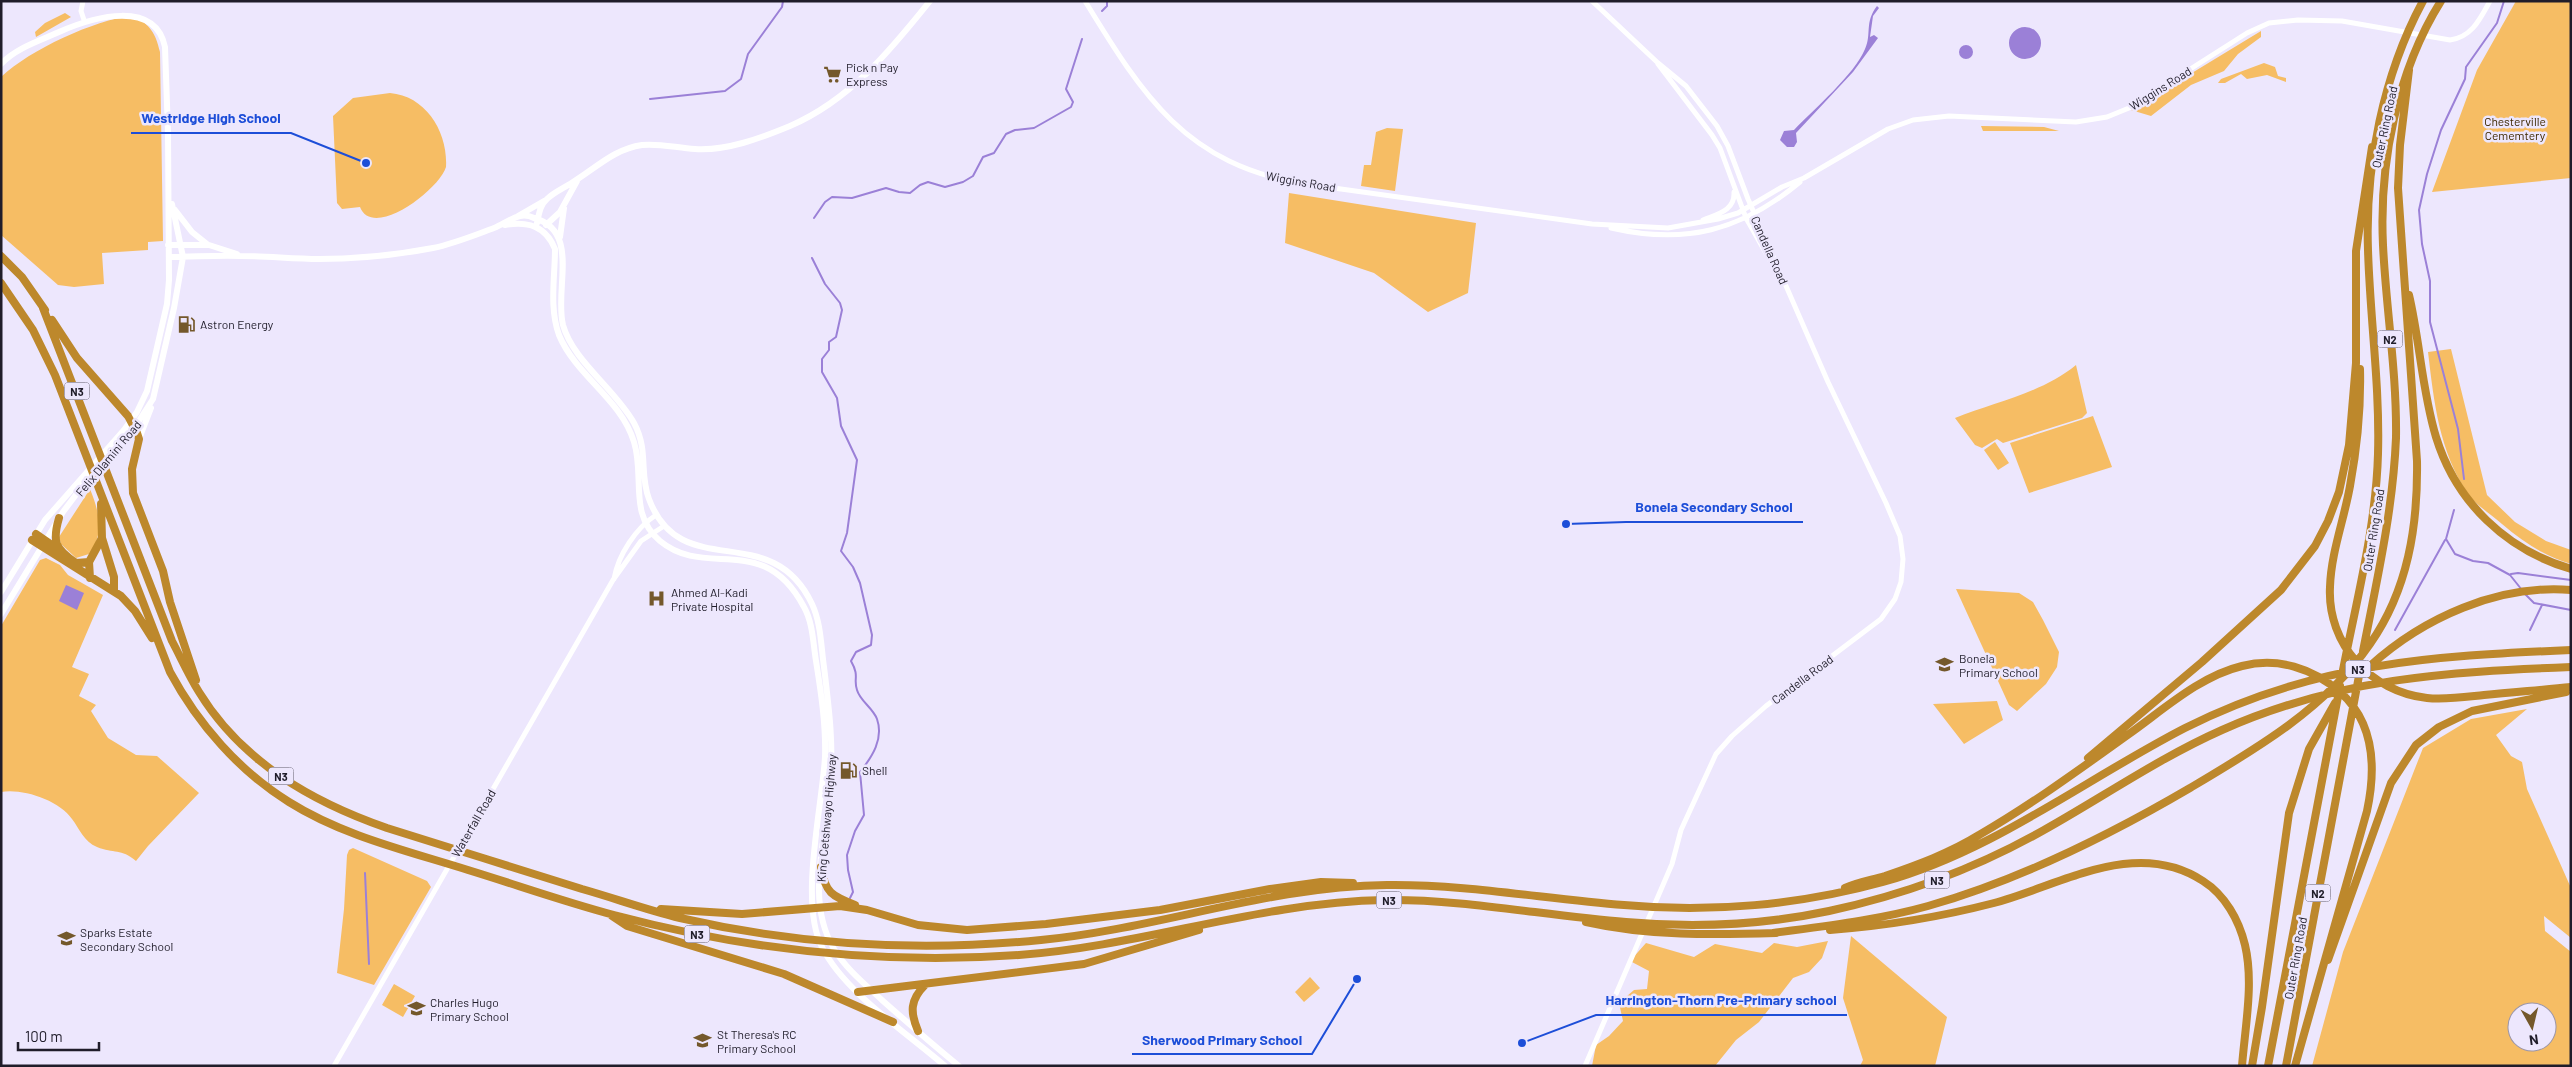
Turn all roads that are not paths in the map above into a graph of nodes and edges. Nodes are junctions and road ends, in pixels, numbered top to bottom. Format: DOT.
graph roads {
  1 [pos="83,1"];
  2 [pos="930,1"];
  3 [pos="1085,1"];
  4 [pos="1592,1"];
  5 [pos="2423,1"];
  6 [pos="2441,1"];
  7 [pos="2490,1"];
  8 [pos="84,20"];
  9 [pos="1658,63"];
  10 [pos="1,64"];
  11 [pos="2409,70"];
  12 [pos="2379,130"];
  13 [pos="579,178"];
  14 [pos="1804,178"];
  15 [pos="1734,186"];
  16 [pos="169,193"];
  17 [pos="547,199"];
  18 [pos="565,202"];
  19 [pos="1751,206"];
  20 [pos="173,207"];
  21 [pos="1743,210"];
  22 [pos="1755,214"];
  23 [pos="517,217"];
  24 [pos="1746,218"];
  25 [pos="538,219"];
  26 [pos="548,224"];
  27 [pos="1592,224"];
  28 [pos="1693,224"];
  29 [pos="496,227"];
  30 [pos="538,228"];
  31 [pos="560,237"];
  32 [pos="181,245"];
  33 [pos="209,245"];
  34 [pos="168,246"];
  35 [pos="1,256"];
  36 [pos="241,256"];
  37 [pos="169,257"];
  38 [pos="183,257"];
  39 [pos="2404,271"];
  40 [pos="1,283"];
  41 [pos="1790,294"];
  42 [pos="2356,299"];
  43 [pos="43,308"];
  44 [pos="153,399"];
  45 [pos="133,424"];
  46 [pos="139,438"];
  47 [pos="98,489"];
  48 [pos="656,515"];
  49 [pos="60,518"];
  50 [pos="644,522"];
  51 [pos="664,526"];
  52 [pos="653,534"];
  53 [pos="34,537"];
  54 [pos="102,538"];
  55 [pos="44,544"];
  56 [pos="59,550"];
  57 [pos="89,562"];
  58 [pos="2571,569"];
  59 [pos="90,578"];
  60 [pos="613,580"];
  61 [pos="2571,590"];
  62 [pos="114,591"];
  63 [pos="1,592"];
  64 [pos="1,614"];
  65 [pos="159,648"];
  66 [pos="2571,650"];
  67 [pos="2571,667"];
  68 [pos="2571,687"];
  69 [pos="2571,691"];
  70 [pos="199,693"];
  71 [pos="2062,781"];
  72 [pos="819,862"];
  73 [pos="1369,885"];
  74 [pos="1834,893"];
  75 [pos="640,906"];
  76 [pos="820,907"];
  77 [pos="812,908"];
  78 [pos="868,910"];
  79 [pos="610,914"];
  80 [pos="1550,914"];
  81 [pos="1229,918"];
  82 [pos="1773,933"];
  83 [pos="925,985"];
  84 [pos="872,991"];
  85 [pos="858,992"];
  86 [pos="2310,1010"];
  87 [pos="893,1022"];
  88 [pos="918,1031"];
  89 [pos="334,1066"];
  90 [pos="945,1066"];
  91 [pos="959,1066"];
  92 [pos="1585,1066"];
  93 [pos="2242,1066"];
  94 [pos="2252,1066"];
  95 [pos="2268,1066"];
  96 [pos="2286,1066"];
  97 [pos="2294,1066"];
  1 -- 8 [label="street"];
  2 -- 13 [label="main road"];
  3 -- 27 [label="street, Wiggins Road"];
  4 -- 9 [label="street"];
  5 -- 12 [label="highway, Outer Ring Road / N2"];
  6 -- 11 [label="highway, Outer Ring Road / N2"];
  7 -- 14 [label="street, Wiggins Road"];
  8 -- 10 [label="main road"];
  8 -- 16 [label="main road"];
  9 -- 15 [label="street, Candella Road"];
  9 -- 19 [label="street, Candella Road"];
  11 -- 39 [label="highway"];
  11 -- 96 [label="highway, Outer Ring Road / N2"];
  12 -- 42 [label="highway"];
  12 -- 95 [label="highway, Outer Ring Road / N2"];
  13 -- 17 [label="main road"];
  13 -- 18 [label="main road"];
  14 -- 19 [label="street, Wiggins Road"];
  14 -- 22 [label="street, Wiggins Road"];
  15 -- 21 [label="street, Candella Road"];
  15 -- 28 [label="street"];
  16 -- 20 [label="main road"];
  16 -- 34 [label="main road"];
  17 -- 23 [label="main road"];
  17 -- 25 [label="main road"];
  18 -- 26 [label="main road"];
  18 -- 31 [label="main road, King Cetshwayo Highway"];
  19 -- 21 [label="street, Wiggins Road"];
  19 -- 22 [label="street, Candella Road"];
  20 -- 32 [label="main road"];
  20 -- 33 [label="main road"];
  21 -- 24 [label="street, Candella Road"];
  21 -- 28 [label="street, Wiggins Road"];
  22 -- 24 [label="street, Wiggins Road"];
  22 -- 41 [label="street, Candella Road"];
  23 -- 25 [label="main road"];
  23 -- 29 [label="main road"];
  24 -- 27 [label="street, Wiggins Road"];
  24 -- 41 [label="street, Candella Road"];
  25 -- 26 [label="main road"];
  25 -- 30 [label="main road"];
  26 -- 30 [label="main road"];
  26 -- 31 [label="main road"];
  27 -- 28 [label="street, Wiggins Road"];
  29 -- 30 [label="main road"];
  29 -- 36 [label="main road"];
  30 -- 50 [label="main road, King Cetshwayo Highway"];
  31 -- 48 [label="main road, King Cetshwayo Highway"];
  32 -- 33 [label="main road"];
  32 -- 34 [label="main road"];
  32 -- 38 [label="main road, Felix Dlamini Road"];
  33 -- 36 [label="main road"];
  34 -- 37 [label="main road, Felix Dlamini Road"];
  35 -- 43 [label="highway, N3"];
  36 -- 38 [label="main road"];
  37 -- 38 [label="main road"];
  37 -- 45 [label="main road, Felix Dlamini Road"];
  38 -- 44 [label="main road, Felix Dlamini Road"];
  39 -- 58 [label="highway"];
  39 -- 82 [label="highway"];
  40 -- 47 [label="highway, N3"];
  41 -- 92 [label="street, Candella Road"];
  42 -- 68 [label="highway"];
  42 -- 71 [label="highway"];
  43 -- 45 [label="highway"];
  43 -- 70 [label="highway, N3"];
  44 -- 45 [label="main road, Felix Dlamini Road"];
  44 -- 46 [label="main road"];
  45 -- 46 [label="highway"];
  45 -- 49 [label="main road, Felix Dlamini Road"];
  45 -- 53 [label="main road, Felix Dlamini Road"];
  46 -- 70 [label="highway"];
  47 -- 54 [label="highway"];
  47 -- 65 [label="highway, N3"];
  48 -- 50 [label="street, Waterfall Road"];
  48 -- 51 [label="main road, King Cetshwayo Highway"];
  49 -- 55 [label="main road, Felix Dlamini Road"];
  49 -- 56 [label="highway"];
  50 -- 52 [label="main road, King Cetshwayo Highway"];
  50 -- 60 [label="street, Waterfall Road"];
  51 -- 52 [label="street, Waterfall Road"];
  51 -- 72 [label="main road, King Cetshwayo Highway"];
  52 -- 60 [label="street, Waterfall Road"];
  52 -- 72 [label="main road, King Cetshwayo Highway"];
  53 -- 55 [label="highway"];
  53 -- 63 [label="main road, Felix Dlamini Road"];
  54 -- 57 [label="highway"];
  54 -- 62 [label="highway"];
  55 -- 56 [label="highway"];
  55 -- 59 [label="highway"];
  55 -- 64 [label="main road, Felix Dlamini Road"];
  56 -- 57 [label="highway"];
  57 -- 59 [label="highway"];
  59 -- 62 [label="highway"];
  60 -- 89 [label="street, Waterfall Road"];
  61 -- 94 [label="highway"];
  62 -- 65 [label="highway"];
  65 -- 79 [label="highway, N3"];
  66 -- 74 [label="highway, N3"];
  67 -- 80 [label="highway, N3"];
  69 -- 86 [label="highway"];
  70 -- 75 [label="highway, N3"];
  71 -- 74 [label="highway"];
  71 -- 86 [label="highway"];
  72 -- 76 [label="main road, King Cetshwayo Highway"];
  72 -- 77 [label="main road, King Cetshwayo Highway"];
  72 -- 78 [label="highway"];
  73 -- 74 [label="highway, N3"];
  73 -- 75 [label="highway, N3"];
  73 -- 78 [label="highway"];
  75 -- 77 [label="highway"];
  76 -- 77 [label="highway"];
  76 -- 78 [label="highway"];
  76 -- 84 [label="main road, King Cetshwayo Highway"];
  77 -- 85 [label="main road, King Cetshwayo Highway"];
  79 -- 81 [label="highway, N3"];
  79 -- 87 [label="highway"];
  80 -- 81 [label="highway, N3"];
  80 -- 82 [label="highway"];
  81 -- 83 [label="highway"];
  82 -- 93 [label="highway"];
  83 -- 84 [label="highway"];
  83 -- 88 [label="highway"];
  84 -- 85 [label="highway"];
  84 -- 88 [label="main road, King Cetshwayo Highway"];
  85 -- 87 [label="main road, King Cetshwayo Highway"];
  86 -- 97 [label="highway"];
  87 -- 90 [label="main road, King Cetshwayo Highway"];
  88 -- 91 [label="main road, King Cetshwayo Highway"];
}
